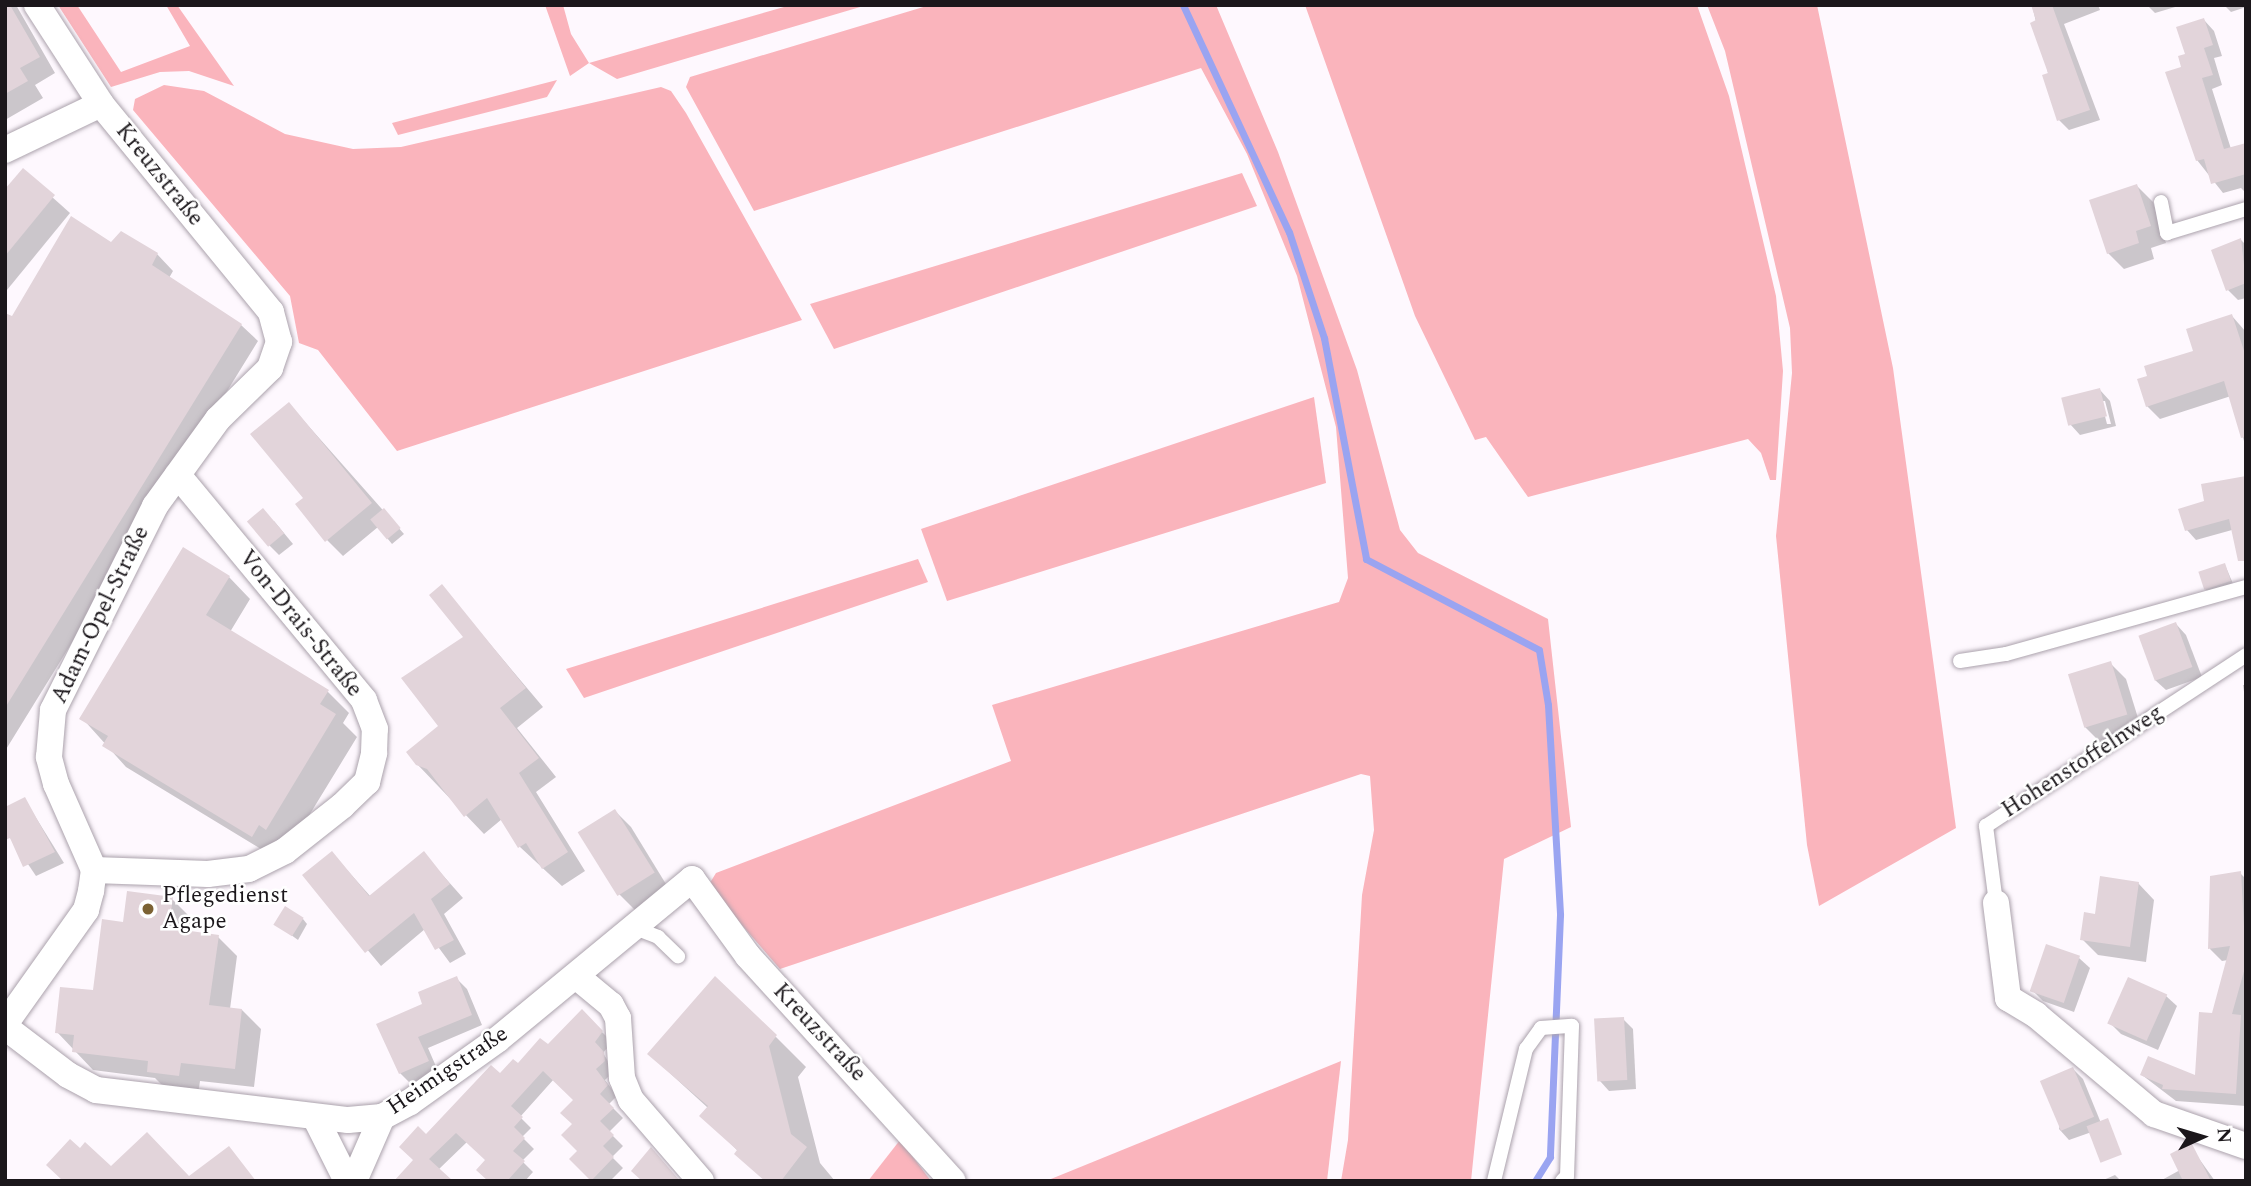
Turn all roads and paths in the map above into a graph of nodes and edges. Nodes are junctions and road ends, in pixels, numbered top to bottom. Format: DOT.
graph roads {
  1 [pos="37,5"];
  2 [pos="101,104"];
  3 [pos="5,150"];
  4 [pos="2161,202"];
  5 [pos="2246,209"];
  6 [pos="279,342"];
  7 [pos="178,475"];
  8 [pos="2246,587"];
  9 [pos="2246,655"];
  10 [pos="1960,661"];
  11 [pos="94,870"];
  12 [pos="692,879"];
  13 [pos="1996,903"];
  14 [pos="635,928"];
  15 [pos="678,956"];
  16 [pos="576,976"];
  17 [pos="5,1025"];
  18 [pos="315,1117"];
  19 [pos="382,1117"];
  20 [pos="2246,1146"];
  21 [pos="347,1181"];
  22 [pos="354,1181"];
  23 [pos="701,1181"];
  24 [pos="953,1181"];
  25 [pos="1494,1181"];
  26 [pos="1562,1181"];
  1 -- 2 [label="street, Kreuzstraße"];
  2 -- 3 [label="street"];
  2 -- 6 [label="street, Kreuzstraße"];
  4 -- 5 [label="lane"];
  6 -- 7 [label="street, Adam-Opel-Straße"];
  7 -- 11 [label="street, Adam-Opel-Straße"];
  7 -- 11 [label="street, Von-Drais-Straße"];
  8 -- 10 [label="lane"];
  9 -- 13 [label="lane, Hohenstoffelnweg"];
  11 -- 17 [label="street"];
  12 -- 14 [label="street, Heimigstraße"];
  12 -- 24 [label="street, Kreuzstraße"];
  13 -- 20 [label="street, Hohenstoffelnweg"];
  14 -- 15 [label="lane"];
  14 -- 16 [label="street, Heimigstraße"];
  16 -- 19 [label="street, Heimigstraße"];
  16 -- 23 [label="street"];
  17 -- 18 [label="street, Heimigstraße"];
  18 -- 19 [label="street, Heimigstraße"];
  18 -- 21 [label="street"];
  19 -- 22 [label="street"];
  25 -- 26 [label="lane"];
}
